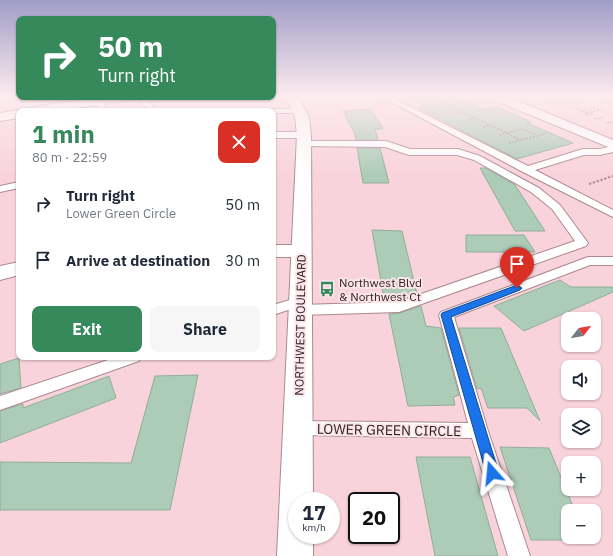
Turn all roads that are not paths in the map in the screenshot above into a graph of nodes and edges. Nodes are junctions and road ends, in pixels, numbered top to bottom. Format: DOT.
graph roads {
  1 [pos="303,123"];
  2 [pos="436,123"];
  3 [pos="559,123"];
  4 [pos="276,135"];
  5 [pos="304,139"];
  6 [pos="613,145"];
  7 [pos="613,149"];
  8 [pos="526,170"];
  9 [pos="16,186"];
  10 [pos="0,189"];
  11 [pos="613,214"];
  12 [pos="276,251"];
  13 [pos="301,251"];
  14 [pos="613,261"];
  15 [pos="16,269"];
  16 [pos="0,274"];
  17 [pos="291,307"];
  18 [pos="125,360"];
  19 [pos="0,402"];
  20 [pos="298,428"];
  21 [pos="479,431"];
  22 [pos="295,556"];
  23 [pos="519,556"];
  1 -- 5 [label="main road, NORTHWEST BOULEVARD"];
  2 -- 8 [label="lane"];
  3 -- 6 [label="main road"];
  4 -- 5 [label="lane"];
  5 -- 13 [label="main road, NORTHWEST BOULEVARD"];
  5 -- 17 [label="lane"];
  7 -- 8 [label="lane"];
  8 -- 11 [label="lane"];
  9 -- 10 [label="lane"];
  12 -- 13 [label="main road"];
  13 -- 17 [label="main road, NORTHWEST BOULEVARD"];
  14 -- 21 [label="lane, LOWER GREEN CIRCLE"];
  15 -- 16 [label="main road"];
  17 -- 20 [label="main road, NORTHWEST BOULEVARD"];
  18 -- 19 [label="lane"];
  20 -- 21 [label="lane, LOWER GREEN CIRCLE"];
  20 -- 22 [label="main road, NORTHWEST BOULEVARD"];
  21 -- 23 [label="lane, LOWER GREEN CIRCLE"];
}
